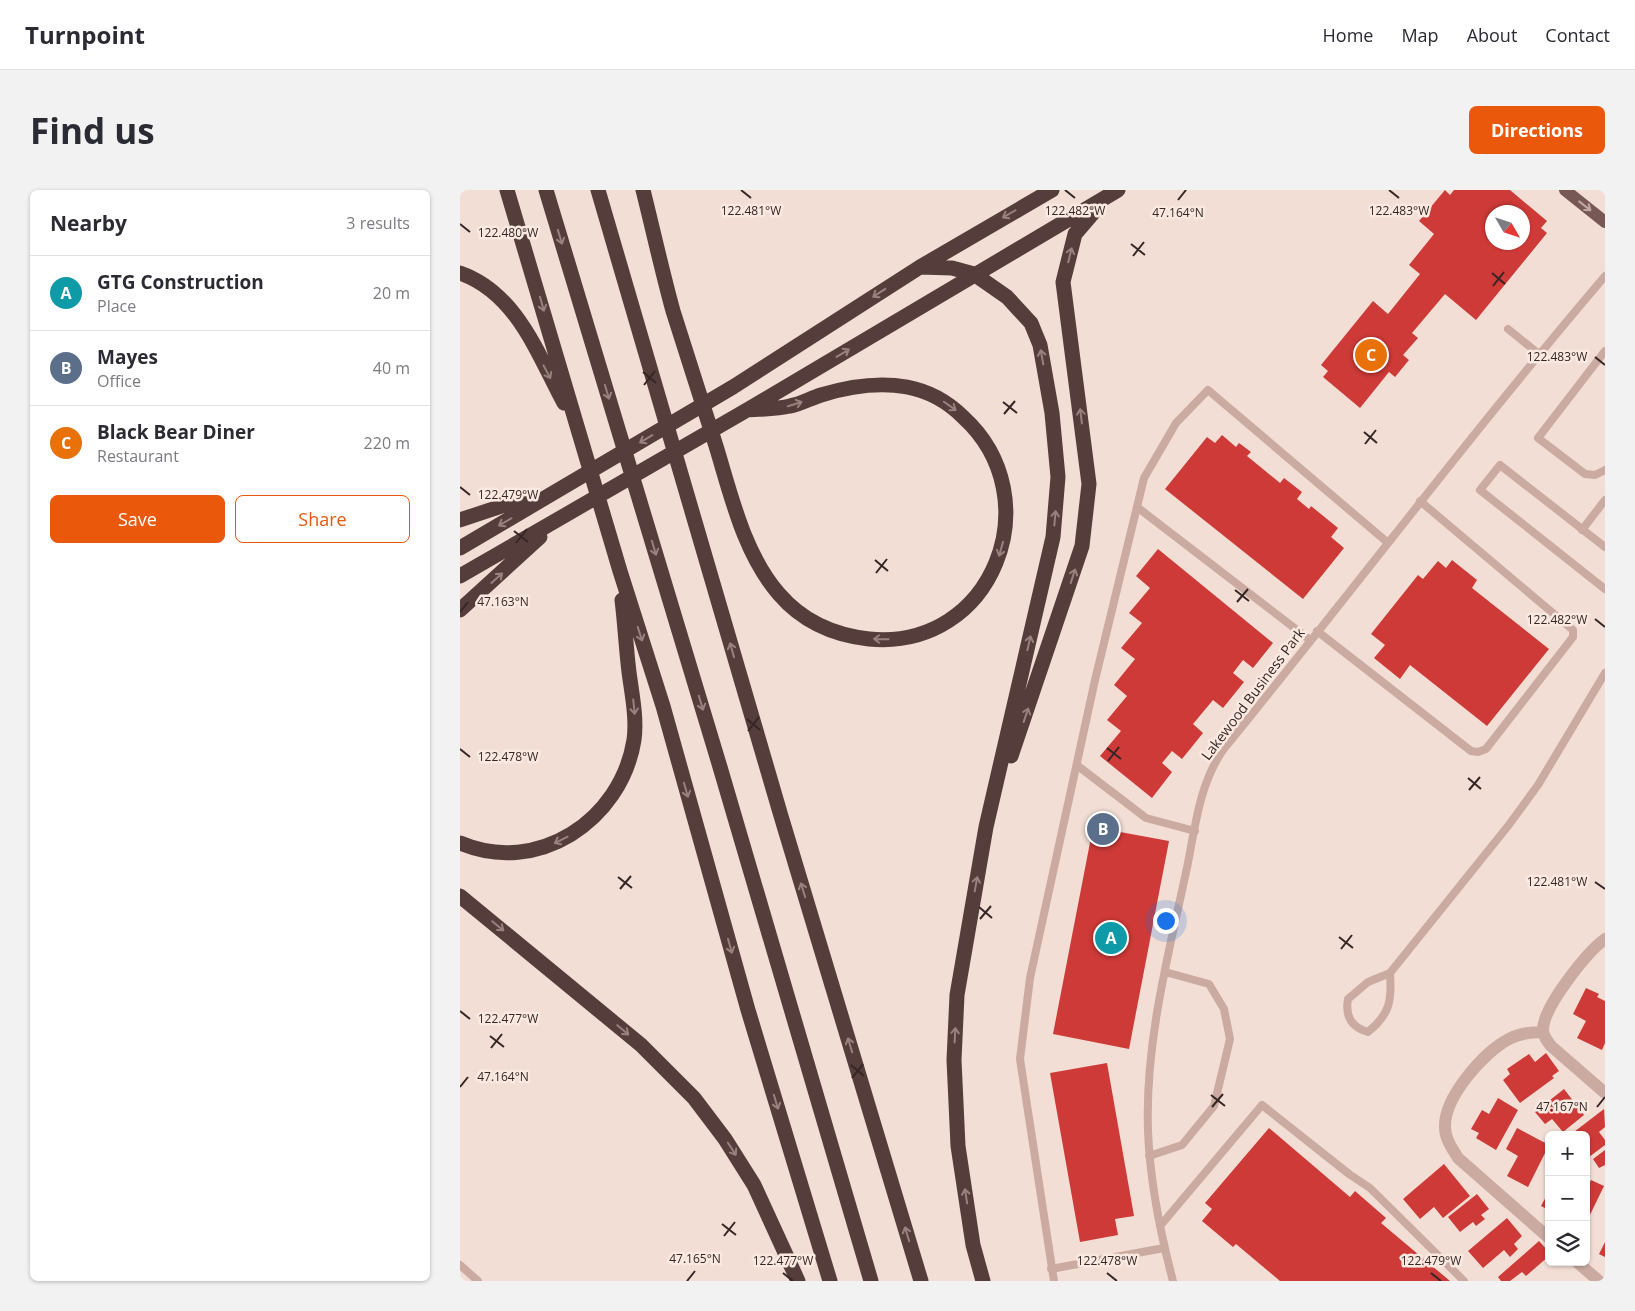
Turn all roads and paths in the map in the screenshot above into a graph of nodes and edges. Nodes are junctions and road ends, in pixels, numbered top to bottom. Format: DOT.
graph roads {
  1 [pos="507,190"];
  2 [pos="546,190"];
  3 [pos="598,190"];
  4 [pos="643,190"];
  5 [pos="1052,190"];
  6 [pos="1564,190"];
  7 [pos="1113,193"];
  8 [pos="1605,222"];
  9 [pos="920,267"];
  10 [pos="460,273"];
  11 [pos="974,274"];
  12 [pos="1605,276"];
  13 [pos="1508,329"];
  14 [pos="1605,351"];
  15 [pos="1539,354"];
  16 [pos="744,412"];
  17 [pos="579,432"];
  18 [pos="1605,470"];
  19 [pos="548,498"];
  20 [pos="1605,500"];
  21 [pos="1420,501"];
  22 [pos="1137,507"];
  23 [pos="460,520"];
  24 [pos="557,521"];
  25 [pos="1582,530"];
  26 [pos="1387,542"];
  27 [pos="1605,547"];
  28 [pos="460,548"];
  29 [pos="620,571"];
  30 [pos="460,576"];
  31 [pos="1605,589"];
  32 [pos="460,610"];
  33 [pos="1317,631"];
  34 [pos="1310,640"];
  35 [pos="1605,673"];
  36 [pos="1078,766"];
  37 [pos="986,826"];
  38 [pos="1195,831"];
  39 [pos="460,843"];
  40 [pos="460,896"];
  41 [pos="1605,939"];
  42 [pos="1165,972"];
  43 [pos="1390,973"];
  44 [pos="1543,1032"];
  45 [pos="1605,1093"];
  46 [pos="1149,1156"];
  47 [pos="1160,1226"];
  48 [pos="1545,1235"];
  49 [pos="1164,1248"];
  50 [pos="460,1264"];
  51 [pos="1581,1266"];
  52 [pos="1052,1269"];
  53 [pos="478,1281"];
  54 [pos="798,1281"];
  55 [pos="830,1281"];
  56 [pos="871,1281"];
  57 [pos="921,1281"];
  58 [pos="983,1281"];
  59 [pos="1054,1281"];
  60 [pos="1172,1281"];
  61 [pos="1464,1281"];
  62 [pos="1598,1281"];
  1 -- 17 [label="highway, one-way"];
  2 -- 56 [label="highway, one-way"];
  57 -- 3 [label="highway, one-way"];
  16 -- 4 [label="highway, one-way"];
  5 -- 9 [label="highway, one-way"];
  6 -- 8 [label="main road, one-way"];
  7 -- 11 [label="highway"];
  37 -- 7 [label="highway, one-way"];
  9 -- 11 [label="highway"];
  9 -- 19 [label="highway, one-way"];
  10 -- 17 [label="highway, one-way"];
  16 -- 11 [label="highway, one-way"];
  37 -- 11 [label="highway, one-way"];
  12 -- 15 [label="lane, Lakewood Business Park"];
  13 -- 15 [label="lane"];
  14 -- 18 [label="lane"];
  15 -- 21 [label="lane, Lakewood Business Park"];
  16 -- 24 [label="highway"];
  17 -- 29 [label="highway"];
  19 -- 23 [label="highway"];
  19 -- 28 [label="highway, one-way"];
  20 -- 25 [label="lane"];
  21 -- 26 [label="lane, Lakewood Business Park"];
  21 -- 33 [label="lane"];
  22 -- 26 [label="lane"];
  22 -- 34 [label="lane"];
  22 -- 36 [label="lane"];
  24 -- 30 [label="highway"];
  32 -- 24 [label="highway, one-way"];
  25 -- 27 [label="lane"];
  25 -- 31 [label="lane"];
  26 -- 33 [label="lane, Lakewood Business Park"];
  29 -- 39 [label="highway, one-way"];
  29 -- 55 [label="highway, one-way"];
  33 -- 34 [label="lane, Lakewood Business Park"];
  34 -- 38 [label="lane, Lakewood Business Park"];
  35 -- 43 [label="lane"];
  36 -- 38 [label="lane"];
  36 -- 52 [label="lane"];
  58 -- 37 [label="highway, one-way"];
  38 -- 42 [label="lane, Lakewood Business Park"];
  40 -- 54 [label="highway, one-way"];
  41 -- 44 [label="street"];
  42 -- 46 [label="lane, Lakewood Business Park"];
  42 -- 46 [label="lane"];
  43 -- 43 [label="lane"];
  44 -- 45 [label="street"];
  44 -- 48 [label="street"];
  46 -- 47 [label="lane, Lakewood Business Park"];
  47 -- 49 [label="lane, Lakewood Business Park"];
  47 -- 61 [label="lane"];
  49 -- 52 [label="lane"];
  49 -- 60 [label="lane, Lakewood Business Park"];
  50 -- 53 [label="lane"];
  51 -- 62 [label="street"];
  52 -- 59 [label="lane"];
}
